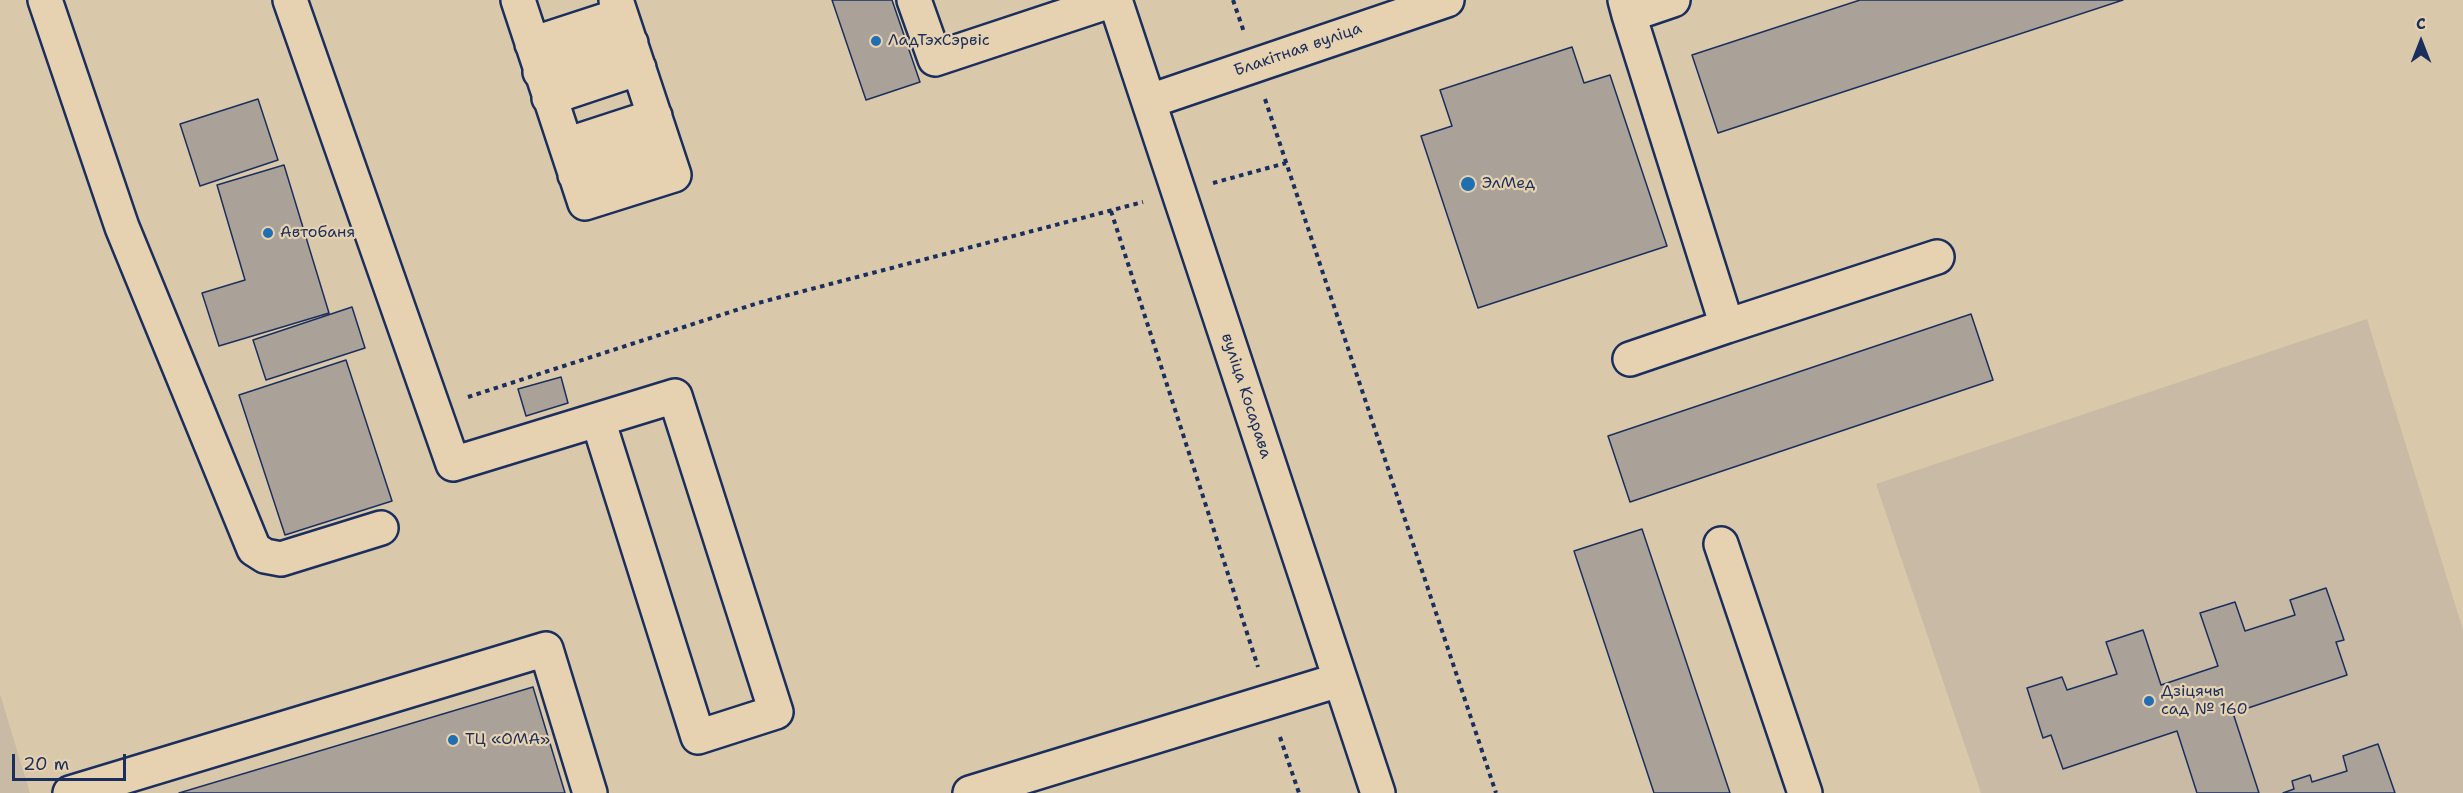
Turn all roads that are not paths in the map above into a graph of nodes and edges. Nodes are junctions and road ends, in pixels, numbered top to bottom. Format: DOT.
graph roads {
  1 [pos="45,0"];
  2 [pos="290,0"];
  3 [pos="518,0"];
  4 [pos="914,0"];
  5 [pos="1114,0"];
  6 [pos="1447,0"];
  7 [pos="1673,0"];
  8 [pos="1627,7"];
  9 [pos="627,31"];
  10 [pos="541,71"];
  11 [pos="1150,101"];
  12 [pos="660,130"];
  13 [pos="570,160"];
  14 [pos="1937,256"];
  15 [pos="1727,326"];
  16 [pos="1630,358"];
  17 [pos="598,420"];
  18 [pos="381,528"];
  19 [pos="1721,544"];
  20 [pos="1339,680"];
  21 [pos="70,793"];
  22 [pos="590,793"];
  23 [pos="970,793"];
  24 [pos="1378,793"];
  25 [pos="1805,793"];
  1 -- 18 [label="street"];
  2 -- 17 [label="street"];
  3 -- 10 [label="street"];
  4 -- 5 [label="street"];
  5 -- 11 [label="street, вуліца Косарава"];
  6 -- 11 [label="street, Блакітная вуліца"];
  7 -- 8 [label="street"];
  8 -- 15 [label="street"];
  9 -- 10 [label="street"];
  9 -- 10 [label="street"];
  9 -- 12 [label="street"];
  10 -- 13 [label="street"];
  11 -- 20 [label="street, вуліца Косарава"];
  12 -- 13 [label="street"];
  12 -- 13 [label="street"];
  14 -- 15 [label="street"];
  15 -- 16 [label="street"];
  17 -- 17 [label="street"];
  19 -- 25 [label="street"];
  20 -- 23 [label="street"];
  20 -- 24 [label="street, вуліца Косарава"];
  21 -- 22 [label="street"];
}
